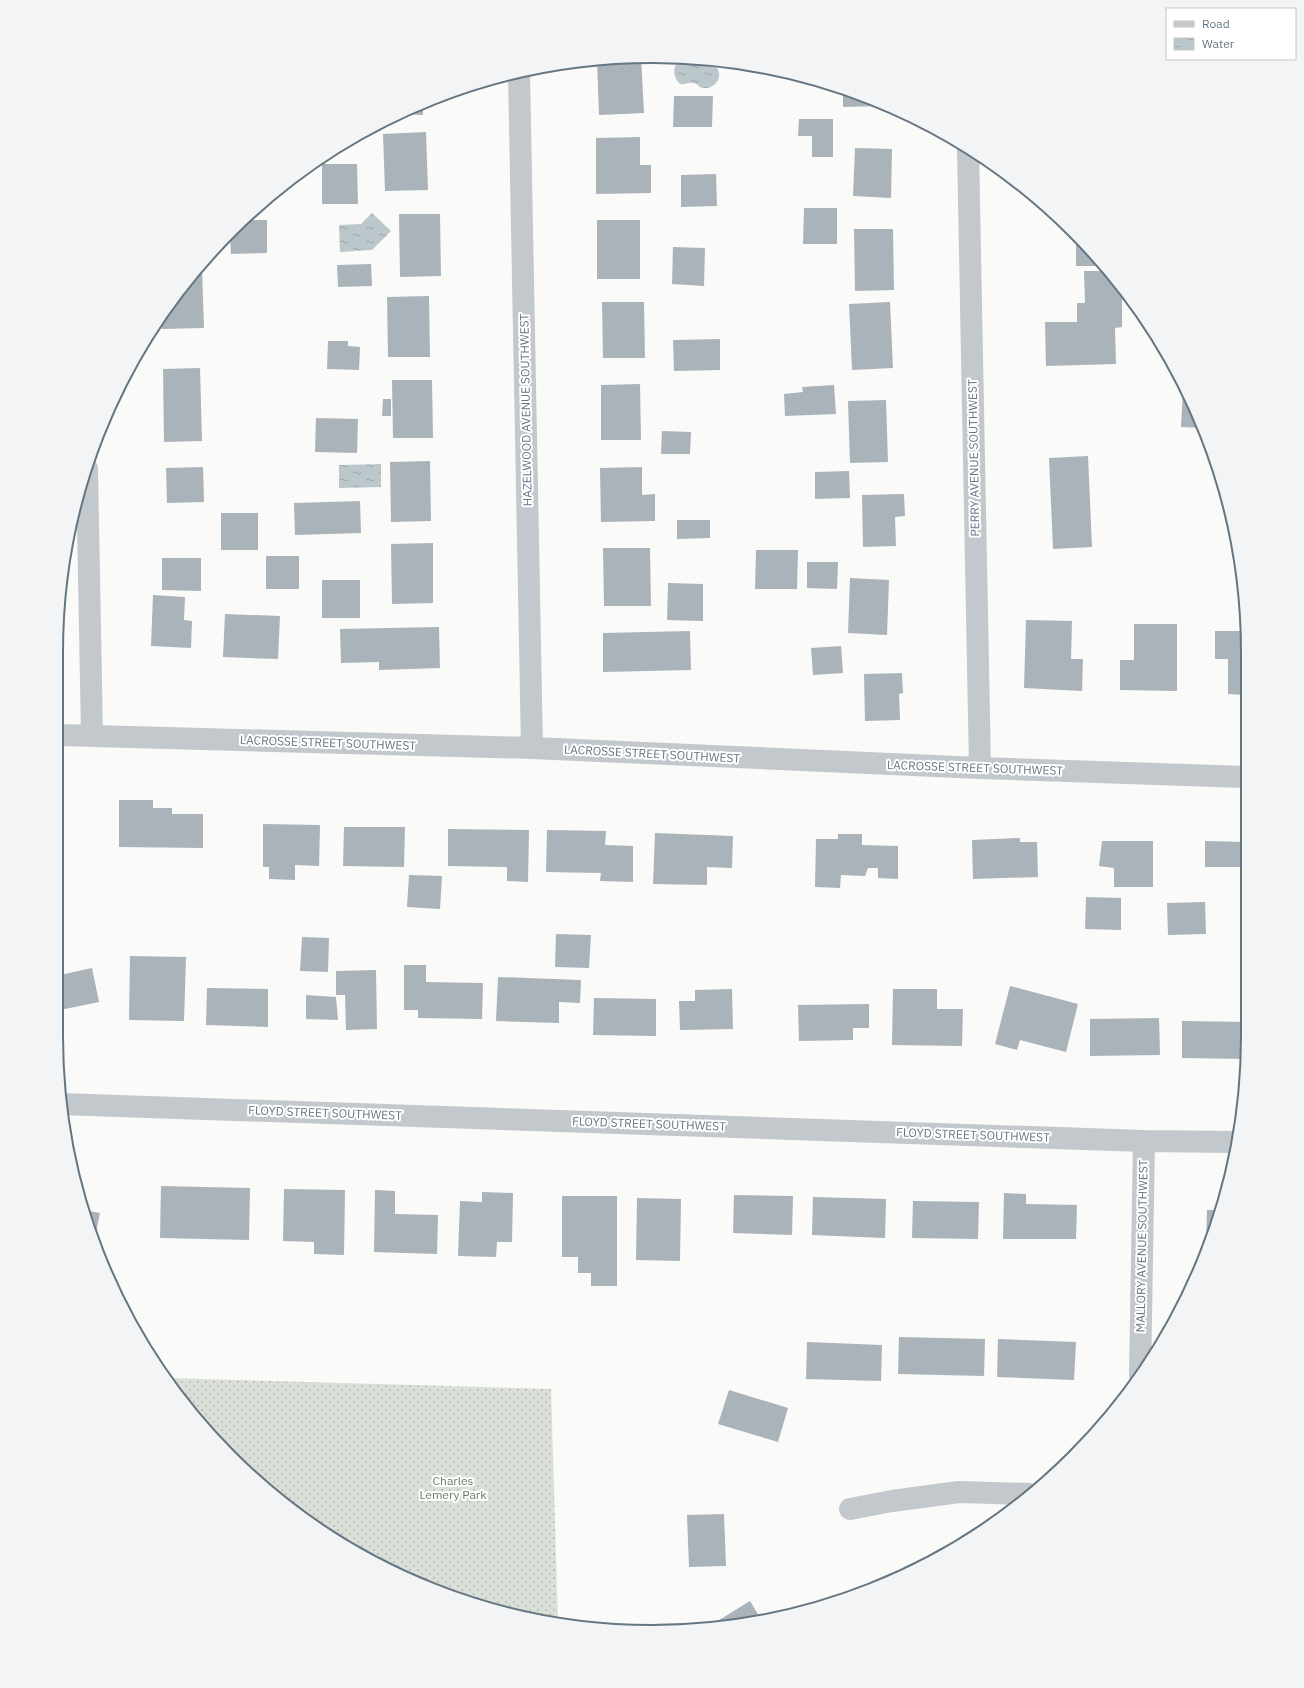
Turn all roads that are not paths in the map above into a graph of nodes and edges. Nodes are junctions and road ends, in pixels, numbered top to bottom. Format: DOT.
graph roads {
  1 [pos="519,78"];
  2 [pos="968,155"];
  3 [pos="87,486"];
  4 [pos="63,735"];
  5 [pos="92,736"];
  6 [pos="532,748"];
  7 [pos="980,768"];
  8 [pos="1241,777"];
  9 [pos="67,1104"];
  10 [pos="1144,1141"];
  11 [pos="1231,1142"];
  12 [pos="1140,1366"];
  13 [pos="1022,1494"];
  14 [pos="850,1509"];
  1 -- 6 [label="street, HAZELWOOD AVENUE SOUTHWEST"];
  2 -- 7 [label="street, PERRY AVENUE SOUTHWEST"];
  3 -- 5 [label="street"];
  4 -- 5 [label="street, LACROSSE STREET SOUTHWEST"];
  5 -- 6 [label="street, LACROSSE STREET SOUTHWEST"];
  6 -- 7 [label="street, LACROSSE STREET SOUTHWEST"];
  7 -- 8 [label="street, LACROSSE STREET SOUTHWEST"];
  9 -- 10 [label="street, FLOYD STREET SOUTHWEST"];
  10 -- 11 [label="street, FLOYD STREET SOUTHWEST"];
  10 -- 12 [label="street, MALLORY AVENUE SOUTHWEST"];
  13 -- 14 [label="street"];
}
